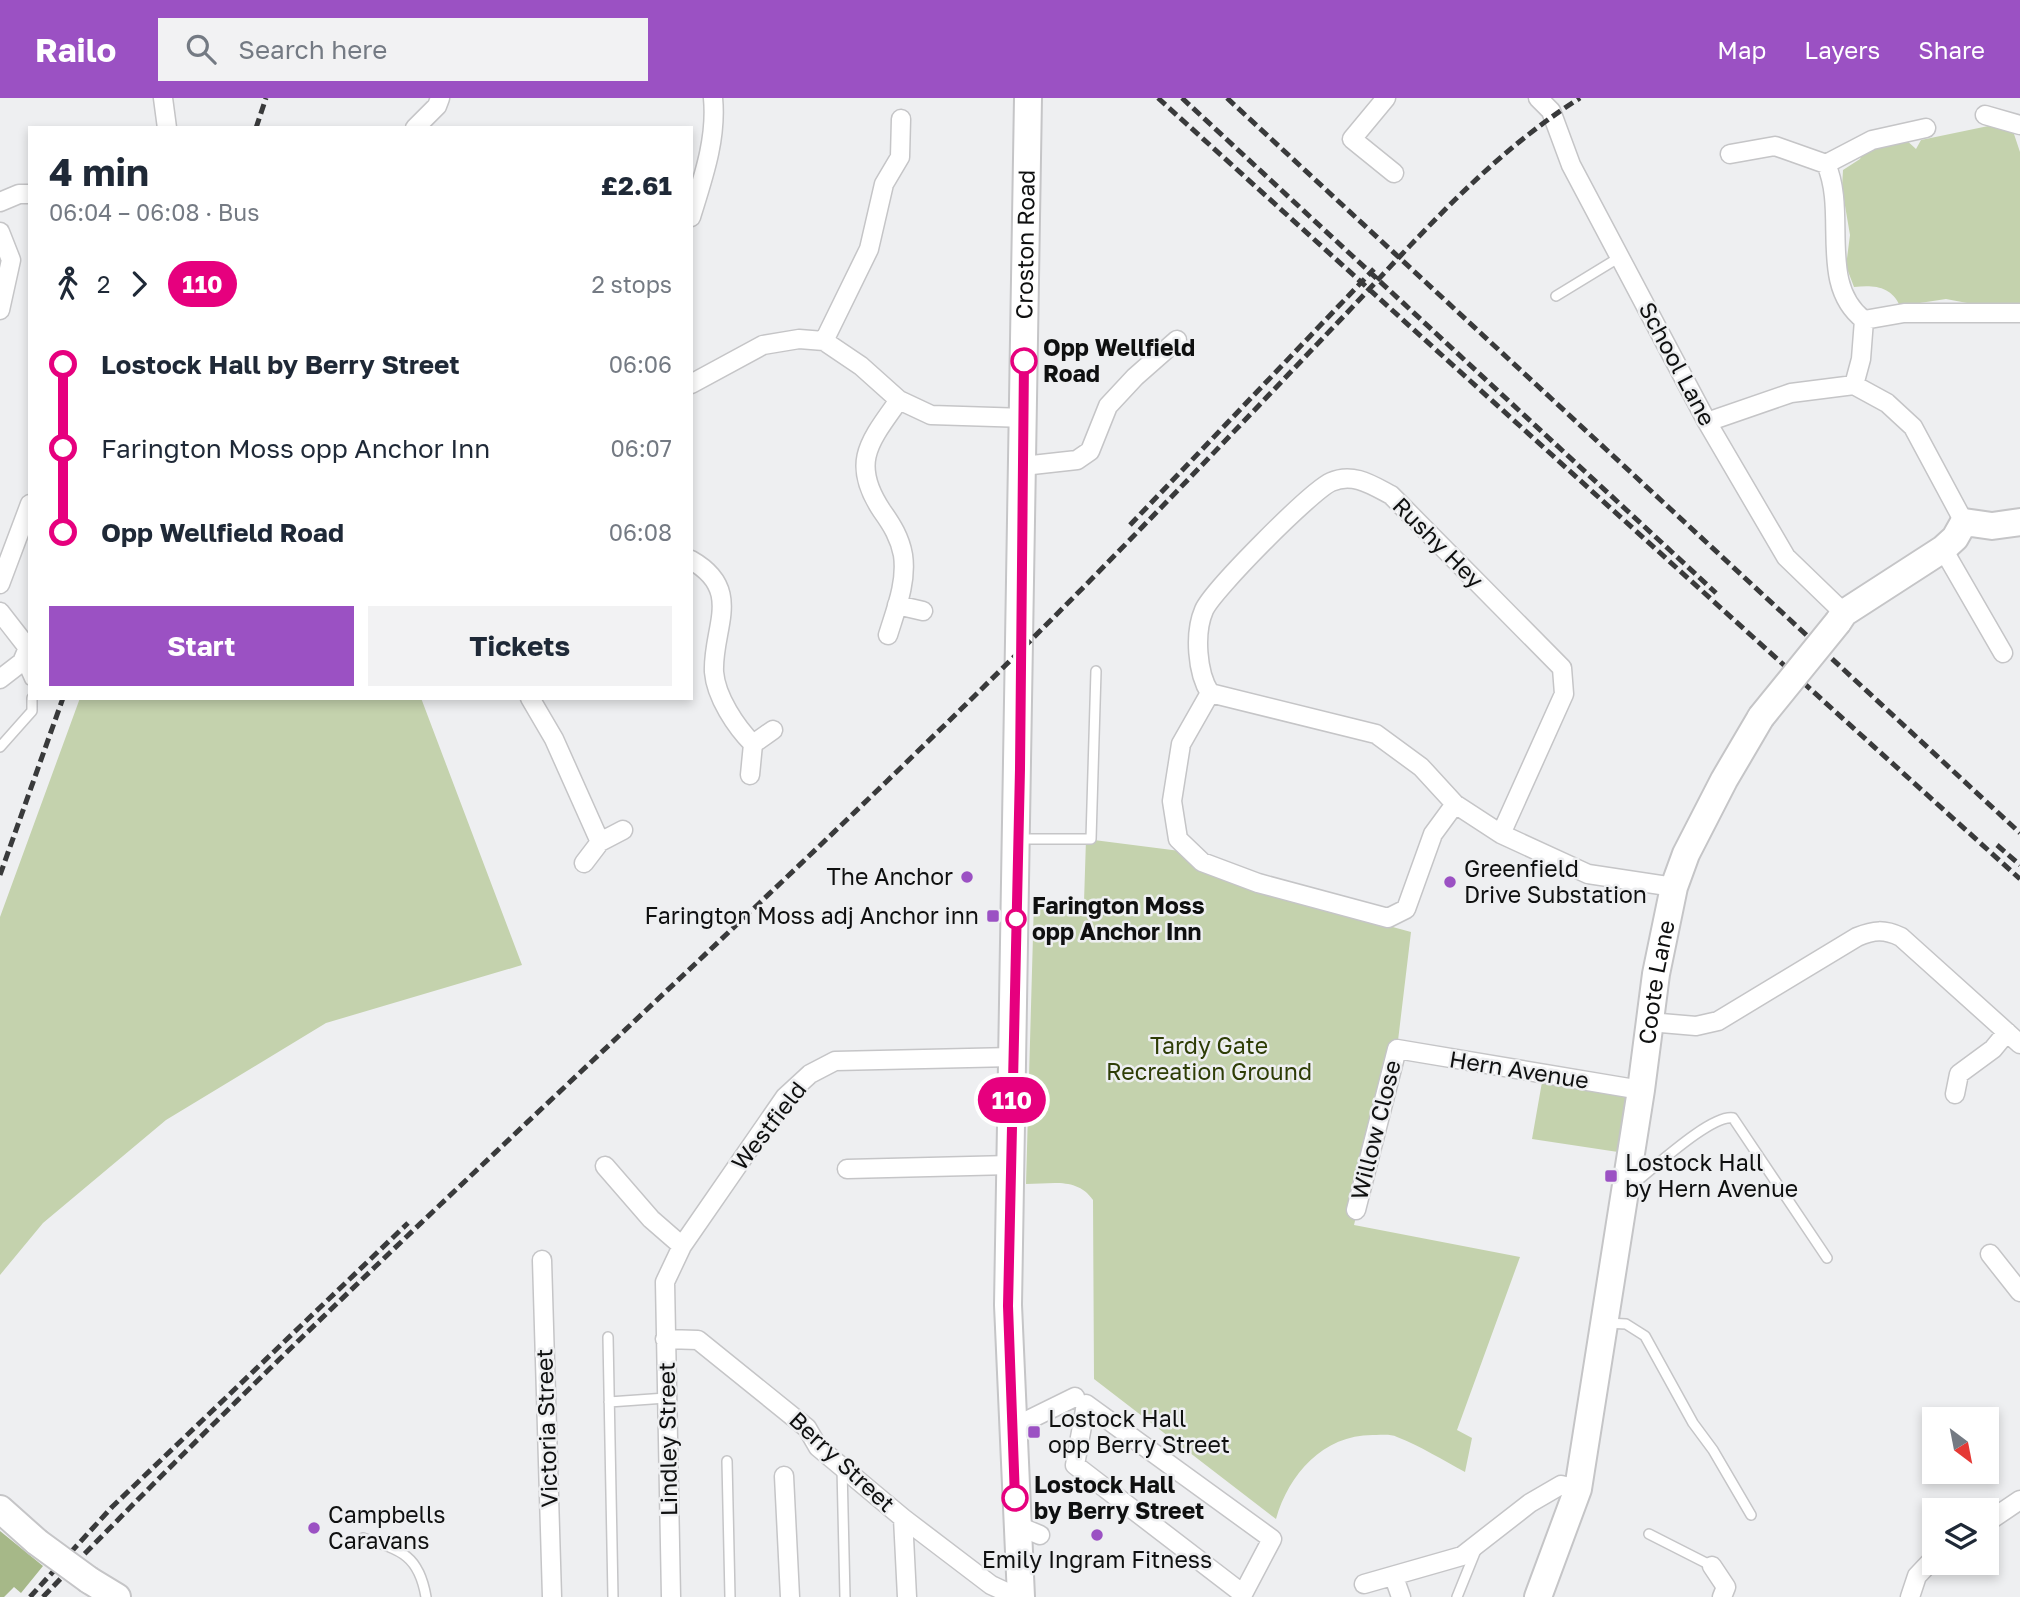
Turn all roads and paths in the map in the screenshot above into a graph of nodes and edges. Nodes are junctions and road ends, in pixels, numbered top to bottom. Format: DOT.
graph roads {
  1 [pos="163,98"];
  2 [pos="440,98"];
  3 [pos="713,98"];
  4 [pos="1028,98"];
  5 [pos="1386,98"];
  6 [pos="1538,98"];
  7 [pos="1985,115"];
  8 [pos="901,119"];
  9 [pos="2020,125"];
  10 [pos="167,126"];
  11 [pos="417,126"];
  12 [pos="1926,128"];
  13 [pos="1730,154"];
  14 [pos="1826,164"];
  15 [pos="1394,173"];
  16 [pos="28,194"];
  17 [pos="0,202"];
  18 [pos="693,210"];
  19 [pos="0,232"];
  20 [pos="1619,257"];
  21 [pos="1556,296"];
  22 [pos="0,310"];
  23 [pos="2020,313"];
  24 [pos="1864,320"];
  25 [pos="1177,340"];
  26 [pos="824,341"];
  27 [pos="694,375"];
  28 [pos="1854,385"];
  29 [pos="899,400"];
  30 [pos="1023,418"];
  31 [pos="1707,422"];
  32 [pos="1023,466"];
  33 [pos="28,509"];
  34 [pos="1964,522"];
  35 [pos="2020,522"];
  36 [pos="1942,549"];
  37 [pos="693,562"];
  38 [pos="0,583"];
  39 [pos="897,605"];
  40 [pos="923,611"];
  41 [pos="0,612"];
  42 [pos="1841,617"];
  43 [pos="888,635"];
  44 [pos="2003,653"];
  45 [pos="22,662"];
  46 [pos="1096,671"];
  47 [pos="28,676"];
  48 [pos="0,679"];
  49 [pos="1210,693"];
  50 [pos="32,700"];
  51 [pos="531,700"];
  52 [pos="773,730"];
  53 [pos="753,744"];
  54 [pos="0,747"];
  55 [pos="750,775"];
  56 [pos="1455,804"];
  57 [pos="623,830"];
  58 [pos="1501,834"];
  59 [pos="1018,839"];
  60 [pos="600,842"];
  61 [pos="584,863"];
  62 [pos="1674,887"];
  63 [pos="1649,1022"];
  64 [pos="2013,1038"];
  65 [pos="1396,1049"];
  66 [pos="1013,1058"];
  67 [pos="1641,1090"];
  68 [pos="1955,1094"];
  69 [pos="1011,1165"];
  70 [pos="605,1166"];
  71 [pos="847,1169"];
  72 [pos="1625,1191"];
  73 [pos="1356,1210"];
  74 [pos="682,1246"];
  75 [pos="1990,1254"];
  76 [pos="1827,1258"];
  77 [pos="542,1260"];
  78 [pos="2013,1268"];
  79 [pos="665,1282"];
  80 [pos="2020,1292"];
  81 [pos="1604,1323"];
  82 [pos="608,1337"];
  83 [pos="666,1339"];
  84 [pos="1075,1397"];
  85 [pos="666,1398"];
  86 [pos="609,1402"];
  87 [pos="1012,1429"];
  88 [pos="727,1461"];
  89 [pos="842,1468"];
  90 [pos="784,1476"];
  91 [pos="1578,1489"];
  92 [pos="2020,1500"];
  93 [pos="0,1509"];
  94 [pos="1999,1514"];
  95 [pos="1751,1515"];
  96 [pos="903,1518"];
  97 [pos="1648,1534"];
  98 [pos="363,1538"];
  99 [pos="1477,1547"];
  100 [pos="1712,1566"];
  101 [pos="1922,1571"];
  102 [pos="1394,1577"];
  103 [pos="1364,1584"];
  104 [pos="1246,1595"];
  105 [pos="117,1597"];
  106 [pos="426,1597"];
  107 [pos="551,1597"];
  108 [pos="613,1597"];
  109 [pos="671,1597"];
  110 [pos="730,1597"];
  111 [pos="790,1597"];
  112 [pos="845,1597"];
  113 [pos="907,1597"];
  114 [pos="1019,1597"];
  115 [pos="1401,1597"];
  116 [pos="1457,1597"];
  117 [pos="1538,1597"];
  118 [pos="1722,1597"];
  119 [pos="1910,1597"];
  1 -- 10 [label="street"];
  2 -- 11 [label="street"];
  3 -- 18 [label="street"];
  4 -- 30 [label="street, Croston Road"];
  5 -- 15 [label="street"];
  6 -- 20 [label="street, School Lane"];
  7 -- 9 [label="street"];
  8 -- 26 [label="street"];
  12 -- 14 [label="street"];
  13 -- 14 [label="street"];
  14 -- 24 [label="street"];
  16 -- 17 [label="street"];
  19 -- 22 [label="street"];
  20 -- 21 [label="lane"];
  20 -- 31 [label="street, School Lane"];
  23 -- 24 [label="street"];
  24 -- 28 [label="street"];
  25 -- 32 [label="street"];
  26 -- 27 [label="street"];
  26 -- 29 [label="street"];
  28 -- 31 [label="street"];
  28 -- 34 [label="street"];
  29 -- 30 [label="street"];
  29 -- 39 [label="street"];
  30 -- 32 [label="street, Croston Road"];
  31 -- 42 [label="street, School Lane"];
  32 -- 59 [label="street, Croston Road"];
  33 -- 38 [label="street"];
  34 -- 35 [label="street"];
  34 -- 36 [label="street, Coote Lane"];
  36 -- 42 [label="street, Coote Lane"];
  36 -- 44 [label="street"];
  37 -- 53 [label="street"];
  39 -- 40 [label="street"];
  39 -- 43 [label="street"];
  41 -- 45 [label="street"];
  42 -- 62 [label="street, Coote Lane, bridge"];
  45 -- 47 [label="lane"];
  45 -- 48 [label="street"];
  46 -- 59 [label="lane"];
  49 -- 56 [label="street"];
  49 -- 56 [label="street"];
  49 -- 58 [label="street, Rushy Hey"];
  50 -- 54 [label="lane"];
  51 -- 60 [label="street"];
  52 -- 53 [label="street"];
  53 -- 55 [label="street"];
  56 -- 58 [label="street"];
  57 -- 60 [label="street"];
  58 -- 62 [label="street"];
  59 -- 66 [label="street, Croston Road"];
  60 -- 61 [label="street"];
  62 -- 63 [label="street, Coote Lane"];
  63 -- 64 [label="street"];
  63 -- 67 [label="street, Coote Lane"];
  64 -- 68 [label="street"];
  65 -- 67 [label="street, Hern Avenue"];
  65 -- 73 [label="street, Willow Close"];
  66 -- 69 [label="street, Croston Road"];
  66 -- 74 [label="street, Westfield"];
  67 -- 72 [label="street, Coote Lane"];
  69 -- 71 [label="street"];
  69 -- 87 [label="street, Croston Road"];
  70 -- 74 [label="street"];
  72 -- 76 [label="lane"];
  72 -- 81 [label="street, Coote Lane"];
  74 -- 79 [label="street, Westfield"];
  75 -- 78 [label="street"];
  77 -- 107 [label="street, Victoria Street"];
  78 -- 80 [label="street"];
  79 -- 83 [label="street, Lindley Street"];
  81 -- 91 [label="street, Coote Lane"];
  81 -- 95 [label="lane"];
  82 -- 86 [label="lane"];
  83 -- 85 [label="street, Lindley Street"];
  83 -- 89 [label="street, Berry Street"];
  84 -- 87 [label="street"];
  85 -- 86 [label="lane"];
  85 -- 109 [label="street, Lindley Street"];
  86 -- 108 [label="lane"];
  87 -- 114 [label="street, Croston Road"];
  88 -- 110 [label="lane"];
  89 -- 96 [label="street, Berry Street"];
  89 -- 112 [label="lane"];
  90 -- 111 [label="street"];
  91 -- 99 [label="street"];
  91 -- 117 [label="street, Coote Lane"];
  92 -- 94 [label="street"];
  93 -- 105 [label="street, bridge"];
  96 -- 113 [label="street"];
  96 -- 114 [label="street, Berry Street"];
  97 -- 100 [label="lane"];
  98 -- 106 [label="lane"];
  99 -- 102 [label="street"];
  99 -- 116 [label="lane"];
  100 -- 118 [label="street"];
  101 -- 119 [label="street"];
  102 -- 103 [label="street"];
  102 -- 115 [label="street"];
  104 -- 104 [label="street"];
}
